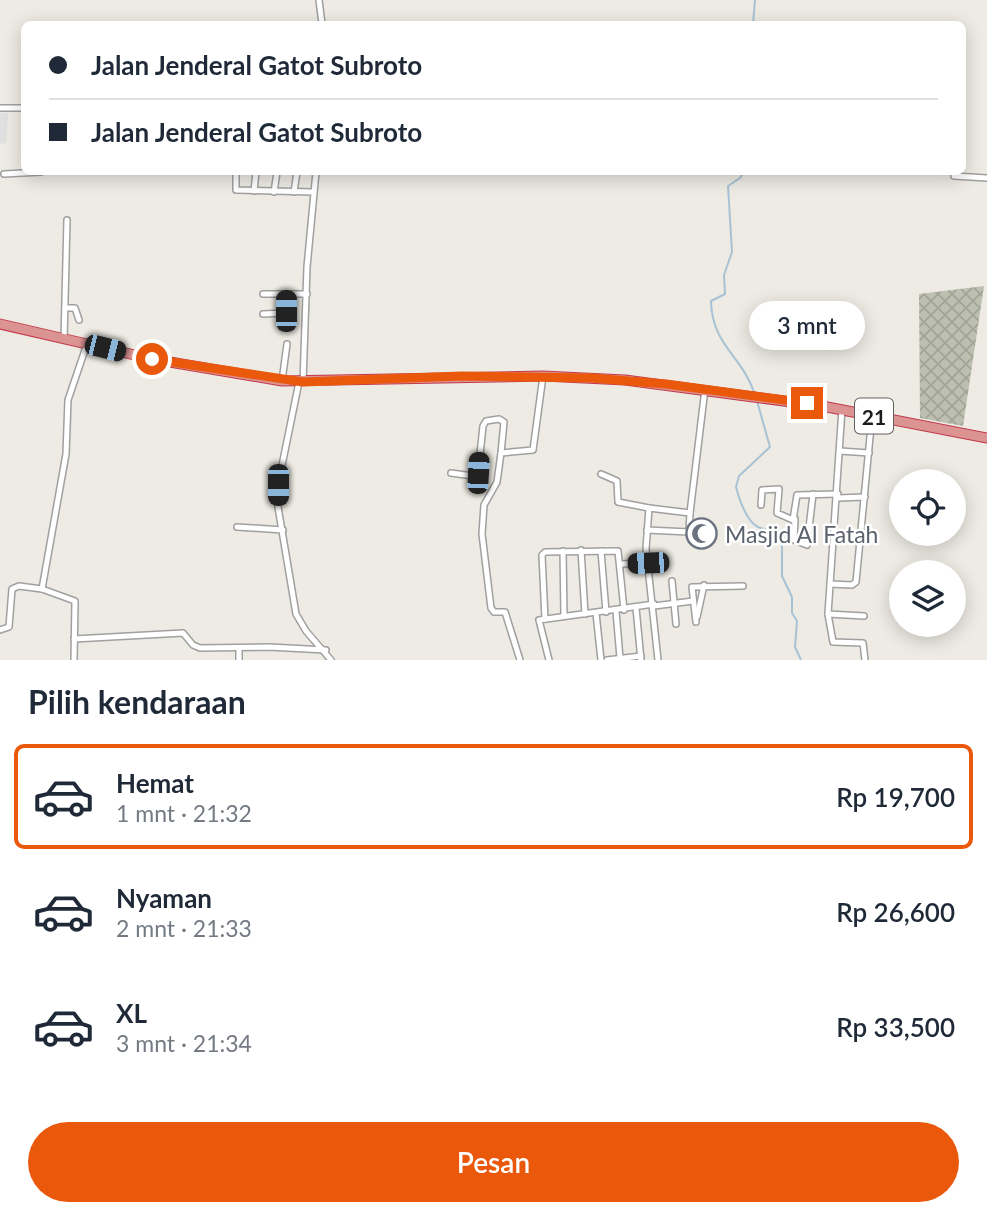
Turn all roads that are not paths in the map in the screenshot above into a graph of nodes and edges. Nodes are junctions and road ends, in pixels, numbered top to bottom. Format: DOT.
graph roads {
  1 [pos="319,0"];
  2 [pos="322,21"];
  3 [pos="0,108"];
  4 [pos="21,108"];
  5 [pos="21,173"];
  6 [pos="4,174"];
  7 [pos="236,175"];
  8 [pos="256,175"];
  9 [pos="277,175"];
  10 [pos="297,175"];
  11 [pos="316,175"];
  12 [pos="954,176"];
  13 [pos="987,178"];
  14 [pos="254,191"];
  15 [pos="274,192"];
  16 [pos="294,192"];
  17 [pos="314,192"];
  18 [pos="67,220"];
  19 [pos="263,293"];
  20 [pos="307,294"];
  21 [pos="286,295"];
  22 [pos="65,307"];
  23 [pos="263,314"];
  24 [pos="79,320"];
  25 [pos="0,324"];
  26 [pos="64,340"];
  27 [pos="87,344"];
  28 [pos="288,344"];
  29 [pos="543,376"];
  30 [pos="282,380"];
  31 [pos="301,382"];
  32 [pos="705,389"];
  33 [pos="842,410"];
  34 [pos="872,416"];
  35 [pos="987,438"];
  36 [pos="840,451"];
  37 [pos="501,453"];
  38 [pos="869,453"];
  39 [pos="451,473"];
  40 [pos="601,474"];
  41 [pos="813,494"];
  42 [pos="838,496"];
  43 [pos="865,497"];
  44 [pos="761,505"];
  45 [pos="649,508"];
  46 [pos="690,513"];
  47 [pos="795,518"];
  48 [pos="237,527"];
  49 [pos="283,530"];
  50 [pos="647,530"];
  51 [pos="581,550"];
  52 [pos="563,551"];
  53 [pos="601,551"];
  54 [pos="648,563"];
  55 [pos="621,564"];
  56 [pos="672,581"];
  57 [pos="830,584"];
  58 [pos="704,585"];
  59 [pos="743,586"];
  60 [pos="42,589"];
  61 [pos="693,601"];
  62 [pos="674,603"];
  63 [pos="654,605"];
  64 [pos="636,608"];
  65 [pos="624,610"];
  66 [pos="616,611"];
  67 [pos="606,612"];
  68 [pos="596,613"];
  69 [pos="584,614"];
  70 [pos="828,614"];
  71 [pos="564,616"];
  72 [pos="864,616"];
  73 [pos="545,619"];
  74 [pos="676,624"];
  75 [pos="0,630"];
  76 [pos="74,639"];
  77 [pos="239,648"];
  78 [pos="326,650"];
  79 [pos="620,658"];
  80 [pos="641,658"];
  81 [pos="74,660"];
  82 [pos="239,660"];
  83 [pos="331,660"];
  84 [pos="520,660"];
  85 [pos="549,660"];
  86 [pos="601,660"];
  87 [pos="607,660"];
  88 [pos="658,660"];
  89 [pos="865,660"];
  1 -- 2 [label="street"];
  3 -- 4 [label="street"];
  5 -- 6 [label="street"];
  7 -- 14 [label="street"];
  8 -- 14 [label="street"];
  9 -- 15 [label="street"];
  10 -- 16 [label="street"];
  11 -- 17 [label="street"];
  12 -- 13 [label="street"];
  14 -- 15 [label="street"];
  15 -- 16 [label="street"];
  16 -- 17 [label="street"];
  17 -- 20 [label="street"];
  18 -- 22 [label="street"];
  19 -- 21 [label="street"];
  20 -- 21 [label="street"];
  20 -- 31 [label="street"];
  21 -- 23 [label="street"];
  22 -- 24 [label="street"];
  22 -- 26 [label="street"];
  25 -- 26 [label="highway, 21"];
  26 -- 27 [label="highway, 21"];
  27 -- 30 [label="highway, 21"];
  27 -- 60 [label="street"];
  28 -- 30 [label="street"];
  29 -- 31 [label="highway, 21"];
  29 -- 32 [label="highway, 21"];
  29 -- 37 [label="street"];
  30 -- 31 [label="highway, 21"];
  31 -- 49 [label="street"];
  32 -- 33 [label="highway, 21"];
  32 -- 46 [label="street"];
  33 -- 34 [label="highway, 21"];
  33 -- 36 [label="street"];
  34 -- 35 [label="highway, 21"];
  34 -- 38 [label="street"];
  36 -- 38 [label="street"];
  36 -- 42 [label="street"];
  37 -- 39 [label="street"];
  37 -- 84 [label="street"];
  38 -- 43 [label="street"];
  40 -- 45 [label="street"];
  41 -- 42 [label="street"];
  41 -- 47 [label="street"];
  41 -- 47 [label="street"];
  42 -- 43 [label="street"];
  42 -- 57 [label="street"];
  43 -- 57 [label="street"];
  44 -- 47 [label="street"];
  45 -- 46 [label="street"];
  45 -- 50 [label="street"];
  46 -- 50 [label="street"];
  48 -- 49 [label="street"];
  49 -- 78 [label="street"];
  50 -- 54 [label="street"];
  51 -- 52 [label="street"];
  51 -- 53 [label="street"];
  51 -- 69 [label="street"];
  52 -- 71 [label="street"];
  52 -- 73 [label="street"];
  53 -- 55 [label="street"];
  53 -- 67 [label="street"];
  54 -- 55 [label="street"];
  54 -- 63 [label="street"];
  55 -- 65 [label="street"];
  56 -- 62 [label="street"];
  57 -- 70 [label="street"];
  58 -- 59 [label="street"];
  58 -- 61 [label="street"];
  58 -- 61 [label="street"];
  60 -- 75 [label="street"];
  60 -- 76 [label="street"];
  61 -- 62 [label="street"];
  62 -- 63 [label="street"];
  62 -- 74 [label="street"];
  63 -- 64 [label="street"];
  63 -- 88 [label="street"];
  64 -- 65 [label="street"];
  64 -- 80 [label="street"];
  65 -- 66 [label="street"];
  66 -- 67 [label="street"];
  66 -- 79 [label="street"];
  67 -- 68 [label="street"];
  68 -- 69 [label="street"];
  68 -- 86 [label="street"];
  69 -- 71 [label="street"];
  70 -- 72 [label="street"];
  70 -- 89 [label="street"];
  71 -- 73 [label="street"];
  73 -- 85 [label="street"];
  76 -- 77 [label="street"];
  76 -- 81 [label="street"];
  77 -- 78 [label="street"];
  77 -- 82 [label="street"];
  78 -- 83 [label="street"];
  79 -- 80 [label="street"];
  79 -- 87 [label="street"];
}
